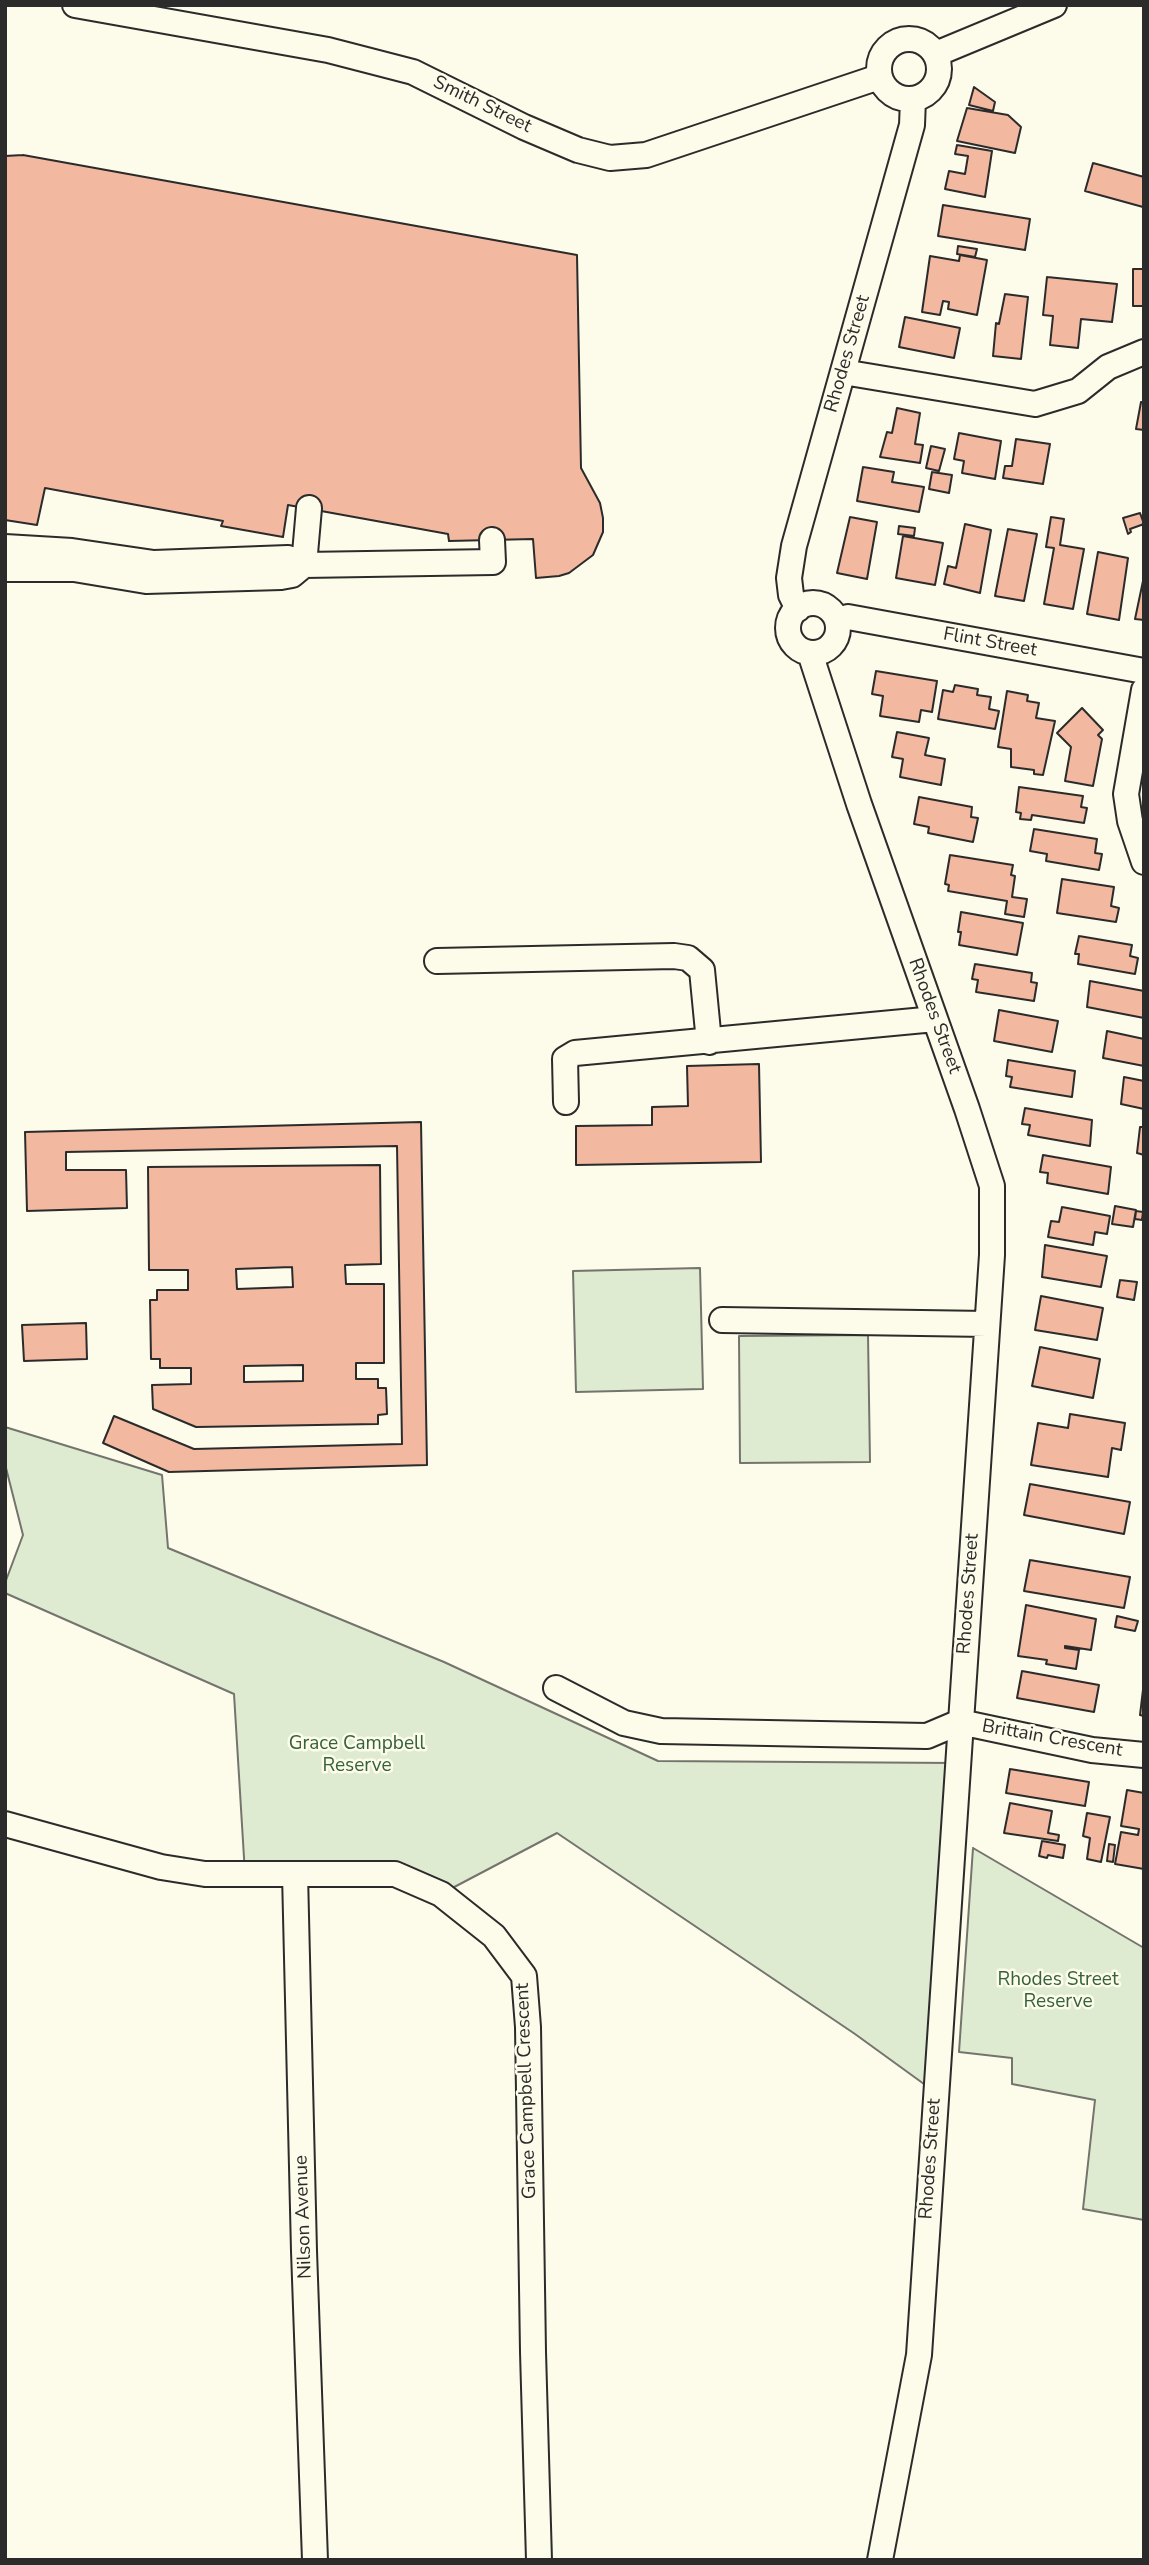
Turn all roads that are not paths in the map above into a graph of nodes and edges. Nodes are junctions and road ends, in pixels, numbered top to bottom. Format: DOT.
graph roads {
  1 [pos="75,5"];
  2 [pos="1055,5"];
  3 [pos="936,54"];
  4 [pos="880,77"];
  5 [pos="913,99"];
  6 [pos="1144,352"];
  7 [pos="843,372"];
  8 [pos="309,509"];
  9 [pos="492,540"];
  10 [pos="5,547"];
  11 [pos="304,565"];
  12 [pos="5,569"];
  13 [pos="798,609"];
  14 [pos="837,621"];
  15 [pos="810,653"];
  16 [pos="1144,671"];
  17 [pos="1144,690"];
  18 [pos="1144,862"];
  19 [pos="437,961"];
  20 [pos="935,1019"];
  21 [pos="709,1042"];
  22 [pos="566,1102"];
  23 [pos="722,1320"];
  24 [pos="988,1324"];
  25 [pos="556,1688"];
  26 [pos="960,1722"];
  27 [pos="1144,1755"];
  28 [pos="5,1824"];
  29 [pos="295,1874"];
  30 [pos="316,2560"];
  31 [pos="539,2560"];
  32 [pos="880,2560"];
  1 -- 4 [label="street, Smith Street"];
  2 -- 3 [label="street"];
  3 -- 4 [label="street"];
  3 -- 5 [label="street"];
  4 -- 5 [label="street"];
  5 -- 7 [label="street, Rhodes Street"];
  6 -- 7 [label="street"];
  7 -- 13 [label="street, Rhodes Street"];
  8 -- 11 [label="street"];
  9 -- 11 [label="street"];
  10 -- 11 [label="street"];
  11 -- 12 [label="street"];
  13 -- 14 [label="street"];
  13 -- 15 [label="street"];
  14 -- 15 [label="street"];
  14 -- 16 [label="street, Flint Street"];
  15 -- 20 [label="street, Rhodes Street"];
  17 -- 18 [label="street"];
  19 -- 21 [label="street"];
  20 -- 21 [label="street"];
  20 -- 24 [label="street, Rhodes Street"];
  21 -- 22 [label="street"];
  23 -- 24 [label="street"];
  24 -- 26 [label="street, Rhodes Street"];
  25 -- 26 [label="street"];
  26 -- 27 [label="street, Brittain Crescent"];
  26 -- 32 [label="street, Rhodes Street"];
  28 -- 29 [label="street, Grace Campbell Crescent"];
  29 -- 30 [label="street, Nilson Avenue"];
  29 -- 31 [label="street, Grace Campbell Crescent"];
}
